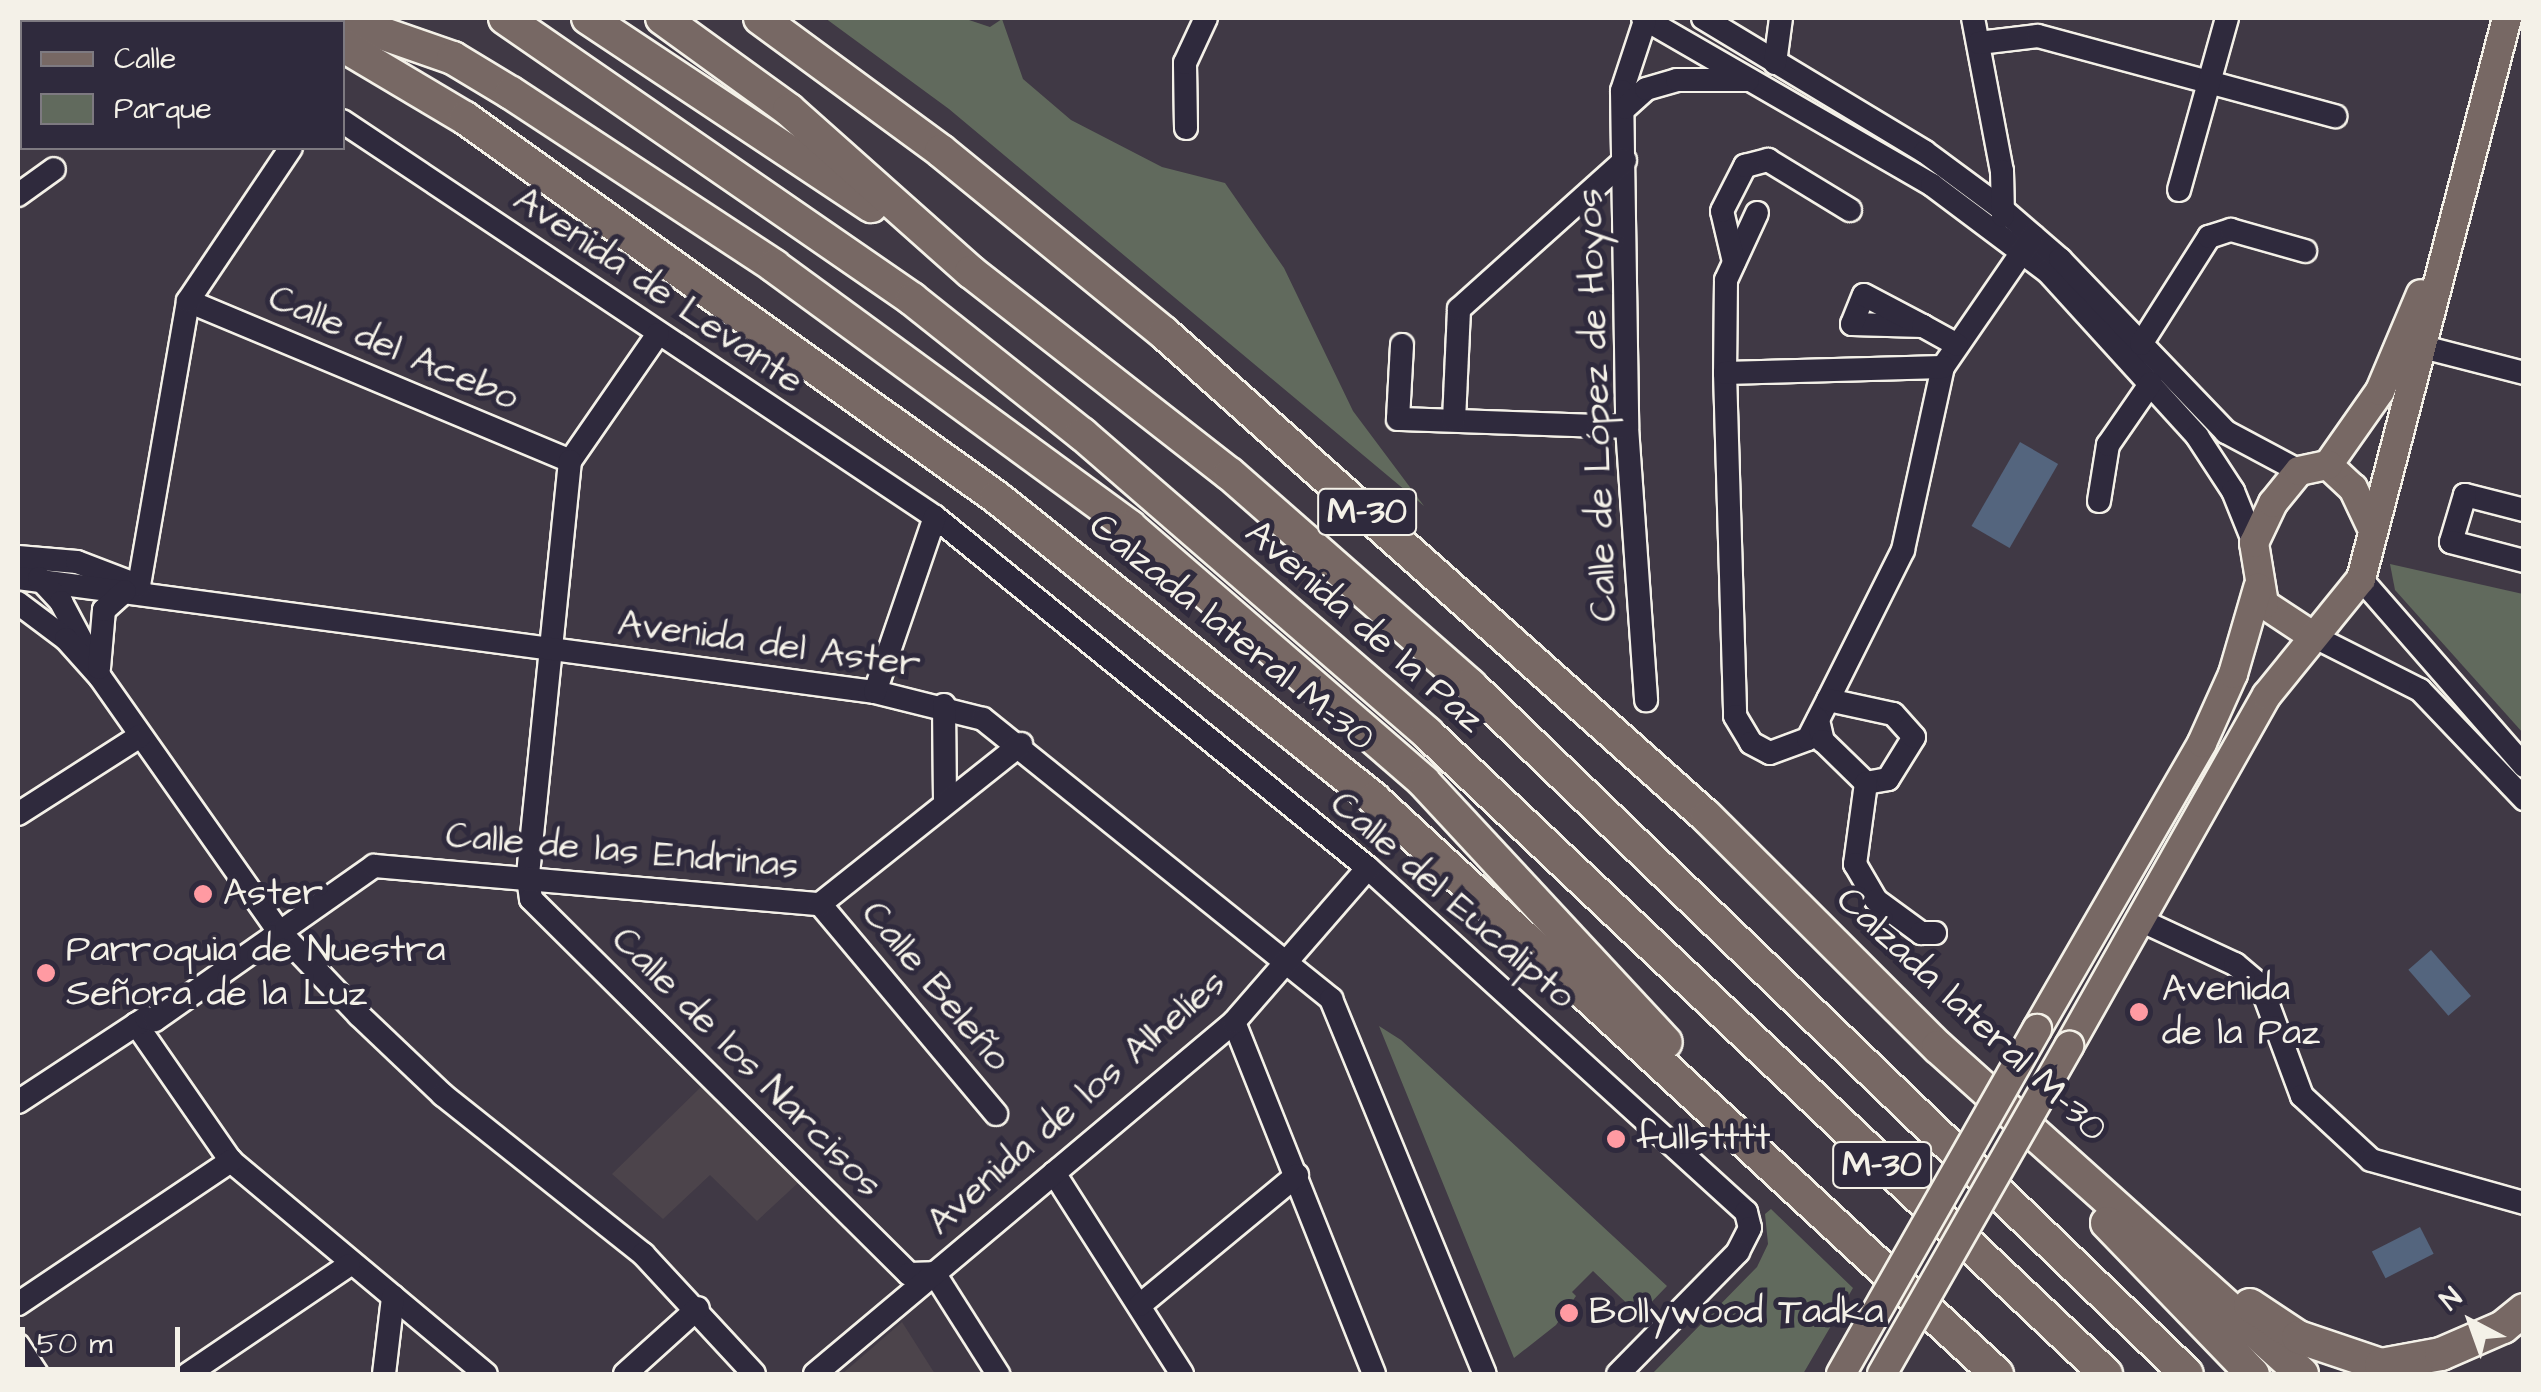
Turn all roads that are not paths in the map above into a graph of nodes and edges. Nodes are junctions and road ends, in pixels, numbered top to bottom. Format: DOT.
graph roads {
  1 [pos="505,18"];
  2 [pos="588,18"];
  3 [pos="662,18"];
  4 [pos="760,18"];
  5 [pos="1206,18"];
  6 [pos="1707,18"];
  7 [pos="1782,18"];
  8 [pos="1973,18"];
  9 [pos="2227,18"];
  10 [pos="2506,18"];
  11 [pos="1644,19"];
  12 [pos="345,20"];
  13 [pos="1979,43"];
  14 [pos="345,48"];
  15 [pos="1774,63"];
  16 [pos="1752,80"];
  17 [pos="2210,82"];
  18 [pos="1625,108"];
  19 [pos="2335,116"];
  20 [pos="345,123"];
  21 [pos="1186,128"];
  22 [pos="290,150"];
  23 [pos="1624,160"];
  24 [pos="54,169"];
  25 [pos="2180,190"];
  26 [pos="18,195"];
  27 [pos="2002,209"];
  28 [pos="1850,210"];
  29 [pos="1757,213"];
  30 [pos="2447,232"];
  31 [pos="2022,243"];
  32 [pos="2305,251"];
  33 [pos="1734,262"];
  34 [pos="971,272"];
  35 [pos="188,301"];
  36 [pos="1923,326"];
  37 [pos="658,334"];
  38 [pos="1957,344"];
  39 [pos="2141,344"];
  40 [pos="1402,345"];
  41 [pos="2423,347"];
  42 [pos="1943,367"];
  43 [pos="1725,373"];
  44 [pos="2524,373"];
  45 [pos="2150,384"];
  46 [pos="1454,420"];
  47 [pos="1628,427"];
  48 [pos="570,461"];
  49 [pos="2328,465"];
  50 [pos="2299,471"];
  51 [pos="2099,501"];
  52 [pos="2524,510"];
  53 [pos="935,517"];
  54 [pos="2372,526"];
  55 [pos="2254,544"];
  56 [pos="18,561"];
  57 [pos="2524,561"];
  58 [pos="18,578"];
  59 [pos="2361,578"];
  60 [pos="45,583"];
  61 [pos="2258,588"];
  62 [pos="140,590"];
  63 [pos="18,603"];
  64 [pos="2311,635"];
  65 [pos="550,650"];
  66 [pos="100,677"];
  67 [pos="875,692"];
  68 [pos="1646,700"];
  69 [pos="944,705"];
  70 [pos="1349,710"];
  71 [pos="1823,710"];
  72 [pos="140,736"];
  73 [pos="1021,744"];
  74 [pos="2524,766"];
  75 [pos="1866,783"];
  76 [pos="2524,799"];
  77 [pos="944,803"];
  78 [pos="18,814"];
  79 [pos="1368,868"];
  80 [pos="528,878"];
  81 [pos="820,904"];
  82 [pos="2140,920"];
  83 [pos="278,930"];
  84 [pos="1935,933"];
  85 [pos="1660,955"];
  86 [pos="1289,961"];
  87 [pos="1234,1022"];
  88 [pos="136,1024"];
  89 [pos="1938,1048"];
  90 [pos="18,1102"];
  91 [pos="996,1114"];
  92 [pos="1760,1150"];
  93 [pos="231,1161"];
  94 [pos="1054,1172"];
  95 [pos="1297,1176"];
  96 [pos="2524,1203"];
  97 [pos="2166,1249"];
  98 [pos="349,1265"];
  99 [pos="934,1272"];
  100 [pos="392,1297"];
  101 [pos="18,1304"];
  102 [pos="1140,1305"];
  103 [pos="698,1308"];
  104 [pos="2524,1310"];
  105 [pos="18,1344"];
  106 [pos="1965,1346"];
  107 [pos="37,1374"];
  108 [pos="188,1374"];
  109 [pos="384,1374"];
  110 [pos="486,1374"];
  111 [pos="625,1374"];
  112 [pos="754,1374"];
  113 [pos="815,1374"];
  114 [pos="998,1374"];
  115 [pos="1182,1374"];
  116 [pos="1374,1374"];
  117 [pos="1486,1374"];
  118 [pos="1618,1374"];
  119 [pos="1841,1374"];
  120 [pos="1882,1374"];
  121 [pos="1986,1374"];
  122 [pos="1997,1374"];
  123 [pos="2106,1374"];
  124 [pos="2186,1374"];
  125 [pos="2253,1374"];
  126 [pos="2302,1374"];
  1 -- 85 [label="highway, Avenida de la Paz / M-30"];
  2 -- 34 [label="highway"];
  3 -- 34 [label="highway, Avenida de la Paz / M-30"];
  4 -- 89 [label="highway, Calzada lateral M-30 / M-30"];
  5 -- 21 [label="street"];
  6 -- 15 [label="street"];
  7 -- 15 [label="street"];
  8 -- 13 [label="street"];
  9 -- 17 [label="street"];
  10 -- 30 [label="main road"];
  11 -- 16 [label="street"];
  11 -- 18 [label="street, Calle de López de Hoyos"];
  12 -- 70 [label="highway"];
  13 -- 17 [label="street"];
  13 -- 27 [label="street"];
  14 -- 92 [label="highway, Calzada lateral M-30 / M-30"];
  15 -- 27 [label="street"];
  16 -- 18 [label="street"];
  16 -- 31 [label="street"];
  17 -- 19 [label="street"];
  17 -- 25 [label="street"];
  18 -- 23 [label="street, Calle de López de Hoyos"];
  20 -- 37 [label="street, Avenida de Levante"];
  22 -- 35 [label="street"];
  23 -- 46 [label="street"];
  23 -- 47 [label="street, Calle de López de Hoyos"];
  24 -- 26 [label="street"];
  27 -- 31 [label="street"];
  28 -- 33 [label="street"];
  29 -- 33 [label="street"];
  30 -- 41 [label="main road"];
  30 -- 49 [label="main road"];
  31 -- 38 [label="street"];
  31 -- 39 [label="street"];
  31 -- 45 [label="street"];
  32 -- 39 [label="street"];
  33 -- 43 [label="street"];
  34 -- 124 [label="highway, Avenida de la Paz / M-30"];
  35 -- 48 [label="street, Calle del Acebo"];
  35 -- 62 [label="street"];
  36 -- 38 [label="street"];
  37 -- 48 [label="street"];
  37 -- 53 [label="street, Avenida de Levante"];
  38 -- 42 [label="street"];
  39 -- 50 [label="street"];
  40 -- 46 [label="street"];
  41 -- 44 [label="street"];
  41 -- 54 [label="main road"];
  42 -- 43 [label="street"];
  42 -- 71 [label="street"];
  43 -- 71 [label="street"];
  45 -- 51 [label="street"];
  45 -- 55 [label="street"];
  46 -- 47 [label="street"];
  47 -- 68 [label="street, Calle de López de Hoyos"];
  48 -- 65 [label="street"];
  49 -- 50 [label="main road"];
  49 -- 54 [label="main road"];
  50 -- 55 [label="main road"];
  52 -- 57 [label="street"];
  53 -- 67 [label="street"];
  53 -- 79 [label="street, Calle del Eucalipto"];
  54 -- 59 [label="main road"];
  55 -- 61 [label="main road"];
  56 -- 60 [label="street"];
  56 -- 62 [label="street"];
  58 -- 60 [label="street"];
  59 -- 64 [label="main road"];
  59 -- 74 [label="street"];
  60 -- 62 [label="street"];
  60 -- 66 [label="street"];
  61 -- 64 [label="main road"];
  61 -- 119 [label="main road, bridge"];
  62 -- 65 [label="street, Avenida del Aster"];
  62 -- 66 [label="street"];
  63 -- 66 [label="street"];
  64 -- 76 [label="street"];
  64 -- 82 [label="main road"];
  65 -- 67 [label="street, Avenida del Aster"];
  65 -- 80 [label="street"];
  66 -- 72 [label="street"];
  67 -- 69 [label="street, Avenida del Aster"];
  69 -- 73 [label="street, Avenida del Aster"];
  69 -- 77 [label="street"];
  70 -- 85 [label="highway"];
  70 -- 92 [label="highway"];
  71 -- 75 [label="street"];
  71 -- 75 [label="street"];
  72 -- 78 [label="street"];
  72 -- 83 [label="street"];
  73 -- 77 [label="street, Calle de las Endrinas"];
  73 -- 86 [label="street, Avenida del Aster"];
  75 -- 84 [label="street"];
  77 -- 81 [label="street, Calle de las Endrinas"];
  79 -- 86 [label="street, Avenida de los Alhelíes"];
  79 -- 118 [label="street, Calle del Eucalipto"];
  80 -- 81 [label="street, Calle de las Endrinas"];
  80 -- 83 [label="street, Calle de las Endrinas"];
  80 -- 99 [label="street, Calle de los Narcisos"];
  81 -- 91 [label="street, Calle Beleño"];
  82 -- 96 [label="street"];
  82 -- 120 [label="main road, bridge"];
  83 -- 88 [label="street, Calle de las Endrinas"];
  83 -- 103 [label="street"];
  85 -- 123 [label="highway, Avenida de la Paz / M-30"];
  86 -- 87 [label="street, Avenida de los Alhelíes"];
  86 -- 117 [label="street, Avenida del Aster"];
  87 -- 94 [label="street, Avenida de los Alhelíes"];
  87 -- 95 [label="street"];
  88 -- 90 [label="street, Calle de las Endrinas"];
  88 -- 93 [label="street"];
  89 -- 97 [label="highway, Calzada lateral M-30 / M-30"];
  89 -- 125 [label="highway, M-30"];
  92 -- 106 [label="highway, Calzada lateral M-30 / M-30"];
  93 -- 98 [label="street"];
  93 -- 101 [label="street"];
  94 -- 99 [label="street, Avenida de los Alhelíes"];
  94 -- 102 [label="street"];
  95 -- 102 [label="street"];
  95 -- 116 [label="street"];
  97 -- 104 [label="highway"];
  97 -- 126 [label="highway, Calzada lateral M-30 / M-30"];
  98 -- 100 [label="street"];
  98 -- 108 [label="street"];
  99 -- 113 [label="street, Avenida de los Alhelíes"];
  99 -- 114 [label="street"];
  100 -- 109 [label="street"];
  100 -- 110 [label="street"];
  102 -- 115 [label="street"];
  103 -- 111 [label="street"];
  103 -- 112 [label="street"];
  105 -- 107 [label="street"];
  106 -- 121 [label="highway"];
  106 -- 122 [label="highway, Calzada lateral M-30 / M-30"];
}
